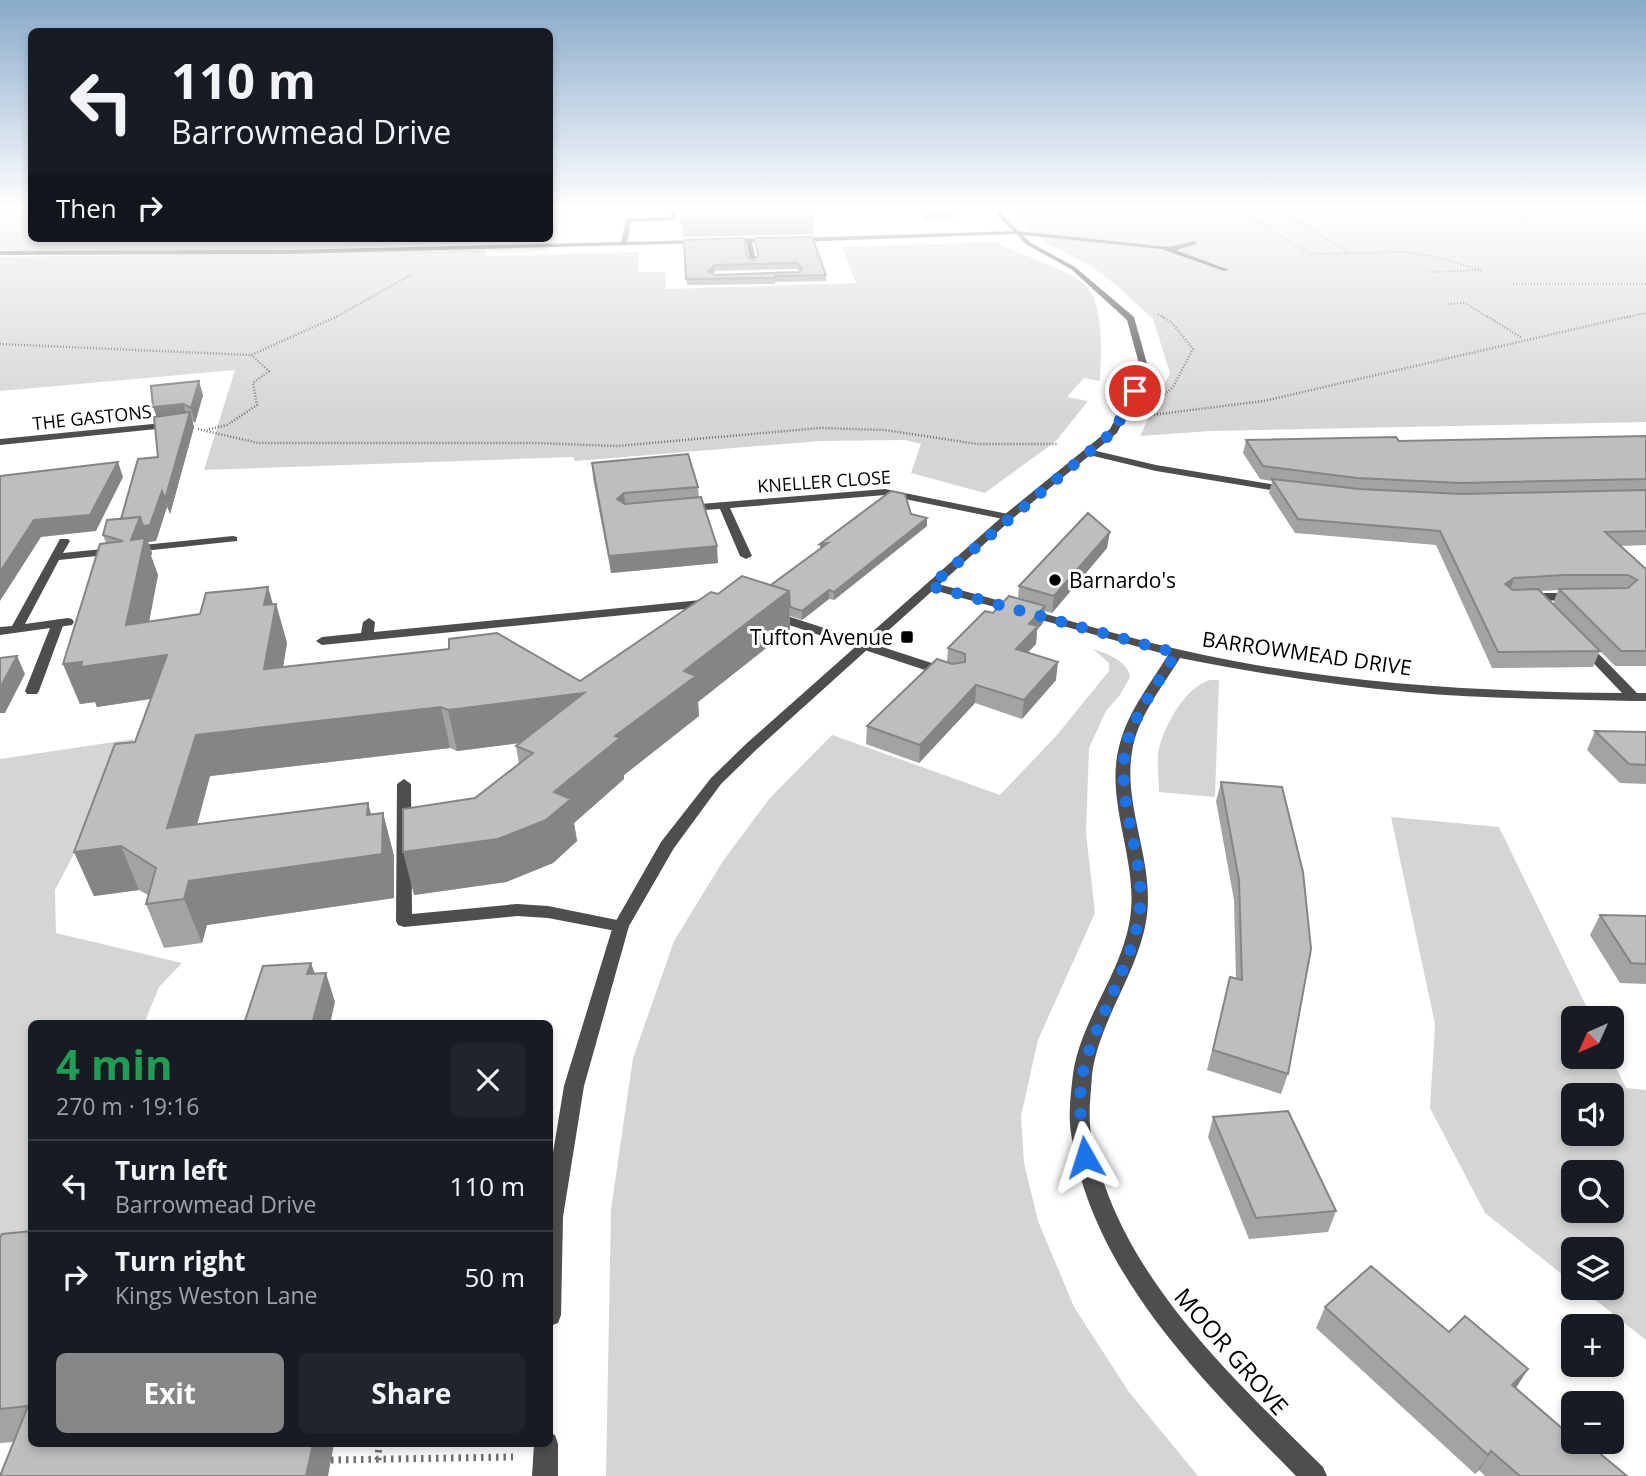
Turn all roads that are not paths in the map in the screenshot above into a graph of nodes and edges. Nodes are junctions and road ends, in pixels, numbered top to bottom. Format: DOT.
graph roads {
  1 [pos="1085,279"];
  2 [pos="188,424"];
  3 [pos="0,442"];
  4 [pos="1088,452"];
  5 [pos="1304,492"];
  6 [pos="724,505"];
  7 [pos="675,510"];
  8 [pos="1008,517"];
  9 [pos="233,539"];
  10 [pos="64,541"];
  11 [pos="746,556"];
  12 [pos="55,557"];
  13 [pos="930,586"];
  14 [pos="1518,597"];
  15 [pos="1586,597"];
  16 [pos="722,603"];
  17 [pos="753,610"];
  18 [pos="369,622"];
  19 [pos="16,629"];
  20 [pos="0,631"];
  21 [pos="367,637"];
  22 [pos="1575,637"];
  23 [pos="322,642"];
  24 [pos="863,645"];
  25 [pos="1176,653"];
  26 [pos="956,676"];
  27 [pos="32,691"];
  28 [pos="1640,697"];
  29 [pos="404,784"];
  30 [pos="621,926"];
  31 [pos="553,1211"];
  32 [pos="1314,1476"];
  1 -- 4 [label="street"];
  2 -- 3 [label="street, THE GASTONS"];
  4 -- 5 [label="street"];
  4 -- 8 [label="street"];
  6 -- 7 [label="street, KNELLER CLOSE"];
  6 -- 8 [label="street, KNELLER CLOSE"];
  6 -- 11 [label="street"];
  8 -- 13 [label="street"];
  9 -- 12 [label="street"];
  10 -- 12 [label="street"];
  12 -- 19 [label="street"];
  13 -- 24 [label="street"];
  13 -- 25 [label="street, BARROWMEAD DRIVE"];
  14 -- 15 [label="street"];
  16 -- 21 [label="street"];
  17 -- 24 [label="street"];
  18 -- 21 [label="street"];
  19 -- 20 [label="street"];
  19 -- 27 [label="street"];
  21 -- 23 [label="street"];
  22 -- 28 [label="street"];
  24 -- 26 [label="street"];
  24 -- 30 [label="street"];
  25 -- 28 [label="street, BARROWMEAD DRIVE"];
  25 -- 32 [label="street, MOOR GROVE"];
  29 -- 30 [label="street"];
  30 -- 31 [label="street"];
}
